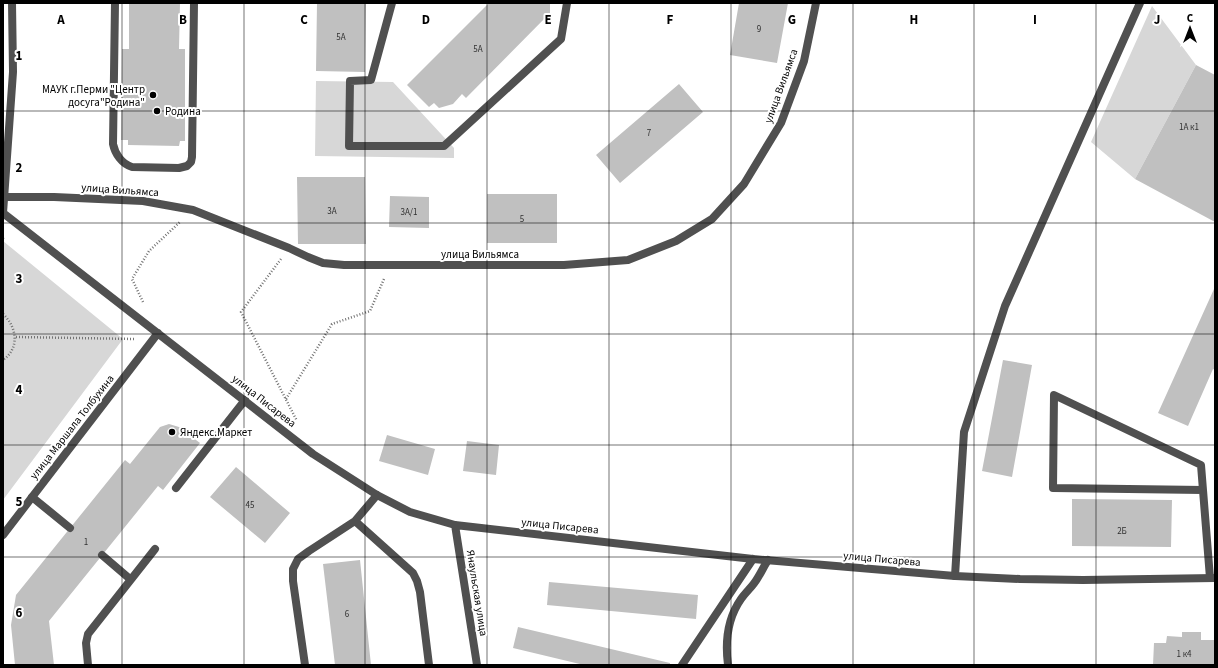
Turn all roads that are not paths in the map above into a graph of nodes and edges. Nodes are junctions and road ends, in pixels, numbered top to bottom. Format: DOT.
graph roads {
  1 [pos="12,3"];
  2 [pos="115,3"];
  3 [pos="194,3"];
  4 [pos="392,3"];
  5 [pos="567,3"];
  6 [pos="816,3"];
  7 [pos="1140,3"];
  8 [pos="5,197"];
  9 [pos="3,213"];
  10 [pos="158,333"];
  11 [pos="245,400"];
  12 [pos="176,488"];
  13 [pos="1203,490"];
  14 [pos="378,495"];
  15 [pos="32,497"];
  16 [pos="355,522"];
  17 [pos="455,525"];
  18 [pos="70,528"];
  19 [pos="3,535"];
  20 [pos="155,549"];
  21 [pos="102,555"];
  22 [pos="753,559"];
  23 [pos="768,560"];
  24 [pos="955,576"];
  25 [pos="1212,578"];
  26 [pos="130,579"];
  27 [pos="88,665"];
  28 [pos="305,665"];
  29 [pos="429,665"];
  30 [pos="477,665"];
  31 [pos="682,665"];
  32 [pos="728,665"];
  1 -- 8 [label="street"];
  2 -- 3 [label="street"];
  4 -- 5 [label="street"];
  6 -- 8 [label="street, улица Вильямса"];
  7 -- 24 [label="street"];
  8 -- 9 [label="street"];
  9 -- 10 [label="street, улица Писарева"];
  10 -- 11 [label="street, улица Писарева"];
  10 -- 15 [label="street, улица Маршала Толбухина"];
  11 -- 12 [label="street"];
  11 -- 14 [label="street, улица Писарева"];
  13 -- 13 [label="street"];
  13 -- 25 [label="street"];
  14 -- 16 [label="street"];
  14 -- 17 [label="street, улица Писарева"];
  15 -- 18 [label="street"];
  15 -- 19 [label="street, улица Маршала Толбухина"];
  16 -- 28 [label="street"];
  16 -- 29 [label="street"];
  17 -- 22 [label="street, улица Писарева"];
  17 -- 30 [label="street, Янаульская улица"];
  20 -- 26 [label="street"];
  21 -- 26 [label="street"];
  22 -- 23 [label="street, улица Писарева"];
  22 -- 31 [label="street"];
  23 -- 24 [label="street, улица Писарева"];
  23 -- 32 [label="street"];
  24 -- 25 [label="street, улица Писарева"];
  26 -- 27 [label="street"];
}
